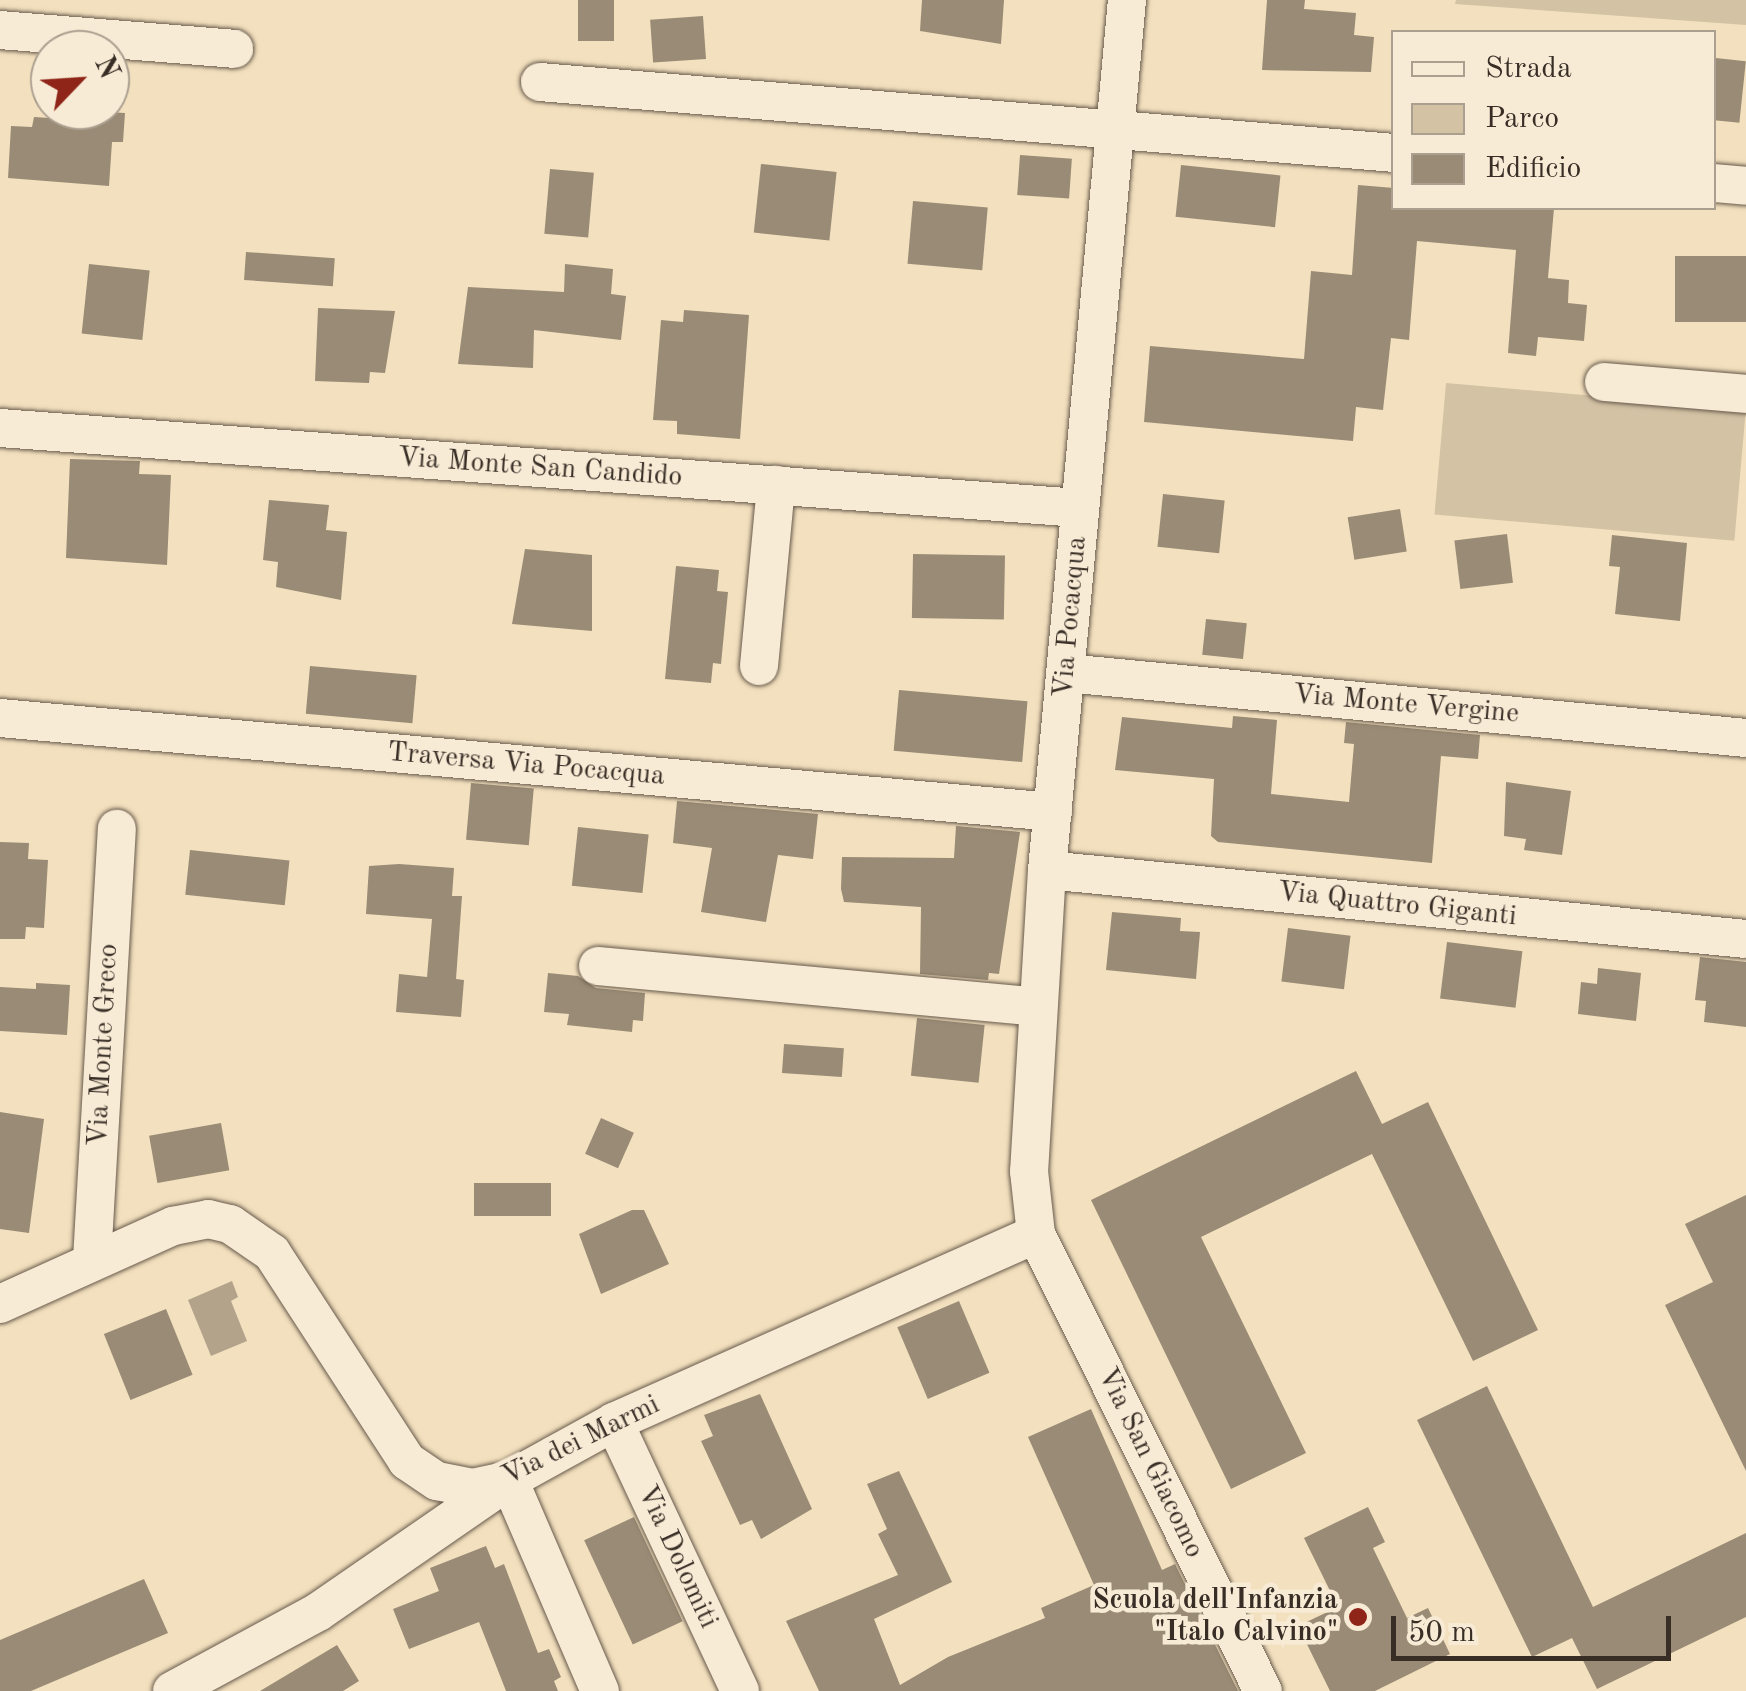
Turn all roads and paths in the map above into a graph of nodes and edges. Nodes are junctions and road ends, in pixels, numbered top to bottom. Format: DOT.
graph roads {
  1 [pos="1126,0"];
  2 [pos="0,30"];
  3 [pos="234,49"];
  4 [pos="540,82"];
  5 [pos="1115,127"];
  6 [pos="1391,153"];
  7 [pos="1716,183"];
  8 [pos="1746,186"];
  9 [pos="1604,382"];
  10 [pos="1746,394"];
  11 [pos="0,428"];
  12 [pos="776,485"];
  13 [pos="1080,508"];
  14 [pos="759,666"];
  15 [pos="1066,673"];
  16 [pos="0,718"];
  17 [pos="1746,738"];
  18 [pos="1052,812"];
  19 [pos="117,829"];
  20 [pos="1048,870"];
  21 [pos="1746,939"];
  22 [pos="598,966"];
  23 [pos="1037,1007"];
  24 [pos="1036,1234"];
  25 [pos="92,1260"];
  26 [pos="0,1304"];
  27 [pos="614,1422"];
  28 [pos="509,1480"];
  29 [pos="172,1691"];
  30 [pos="600,1691"];
  31 [pos="740,1691"];
  32 [pos="1263,1691"];
  1 -- 5 [label="street, Via Pocacqua"];
  2 -- 3 [label="street"];
  4 -- 5 [label="street"];
  5 -- 6 [label="street"];
  5 -- 13 [label="street, Via Pocacqua"];
  7 -- 8 [label="street"];
  9 -- 10 [label="street"];
  11 -- 12 [label="street, Via Monte San Candido"];
  12 -- 13 [label="street, Via Monte San Candido"];
  12 -- 14 [label="street"];
  13 -- 15 [label="street, Via Pocacqua"];
  15 -- 17 [label="street, Via Monte Vergine"];
  15 -- 18 [label="street, Via Pocacqua"];
  16 -- 18 [label="street, Traversa Via Pocacqua"];
  18 -- 20 [label="street, Via Pocacqua"];
  19 -- 25 [label="street, Via Monte Greco"];
  20 -- 21 [label="street, Via Quattro Giganti"];
  20 -- 23 [label="street, Via Pocacqua"];
  22 -- 23 [label="street"];
  23 -- 24 [label="street, Via Pocacqua"];
  24 -- 27 [label="street, Via dei Marmi"];
  24 -- 32 [label="street, Via San Giacomo"];
  25 -- 26 [label="street, Via dei Marmi"];
  25 -- 28 [label="street, Via dei Marmi"];
  27 -- 28 [label="street, Via dei Marmi"];
  27 -- 31 [label="street, Via Dolomiti"];
  28 -- 29 [label="street"];
  28 -- 30 [label="street"];
}
